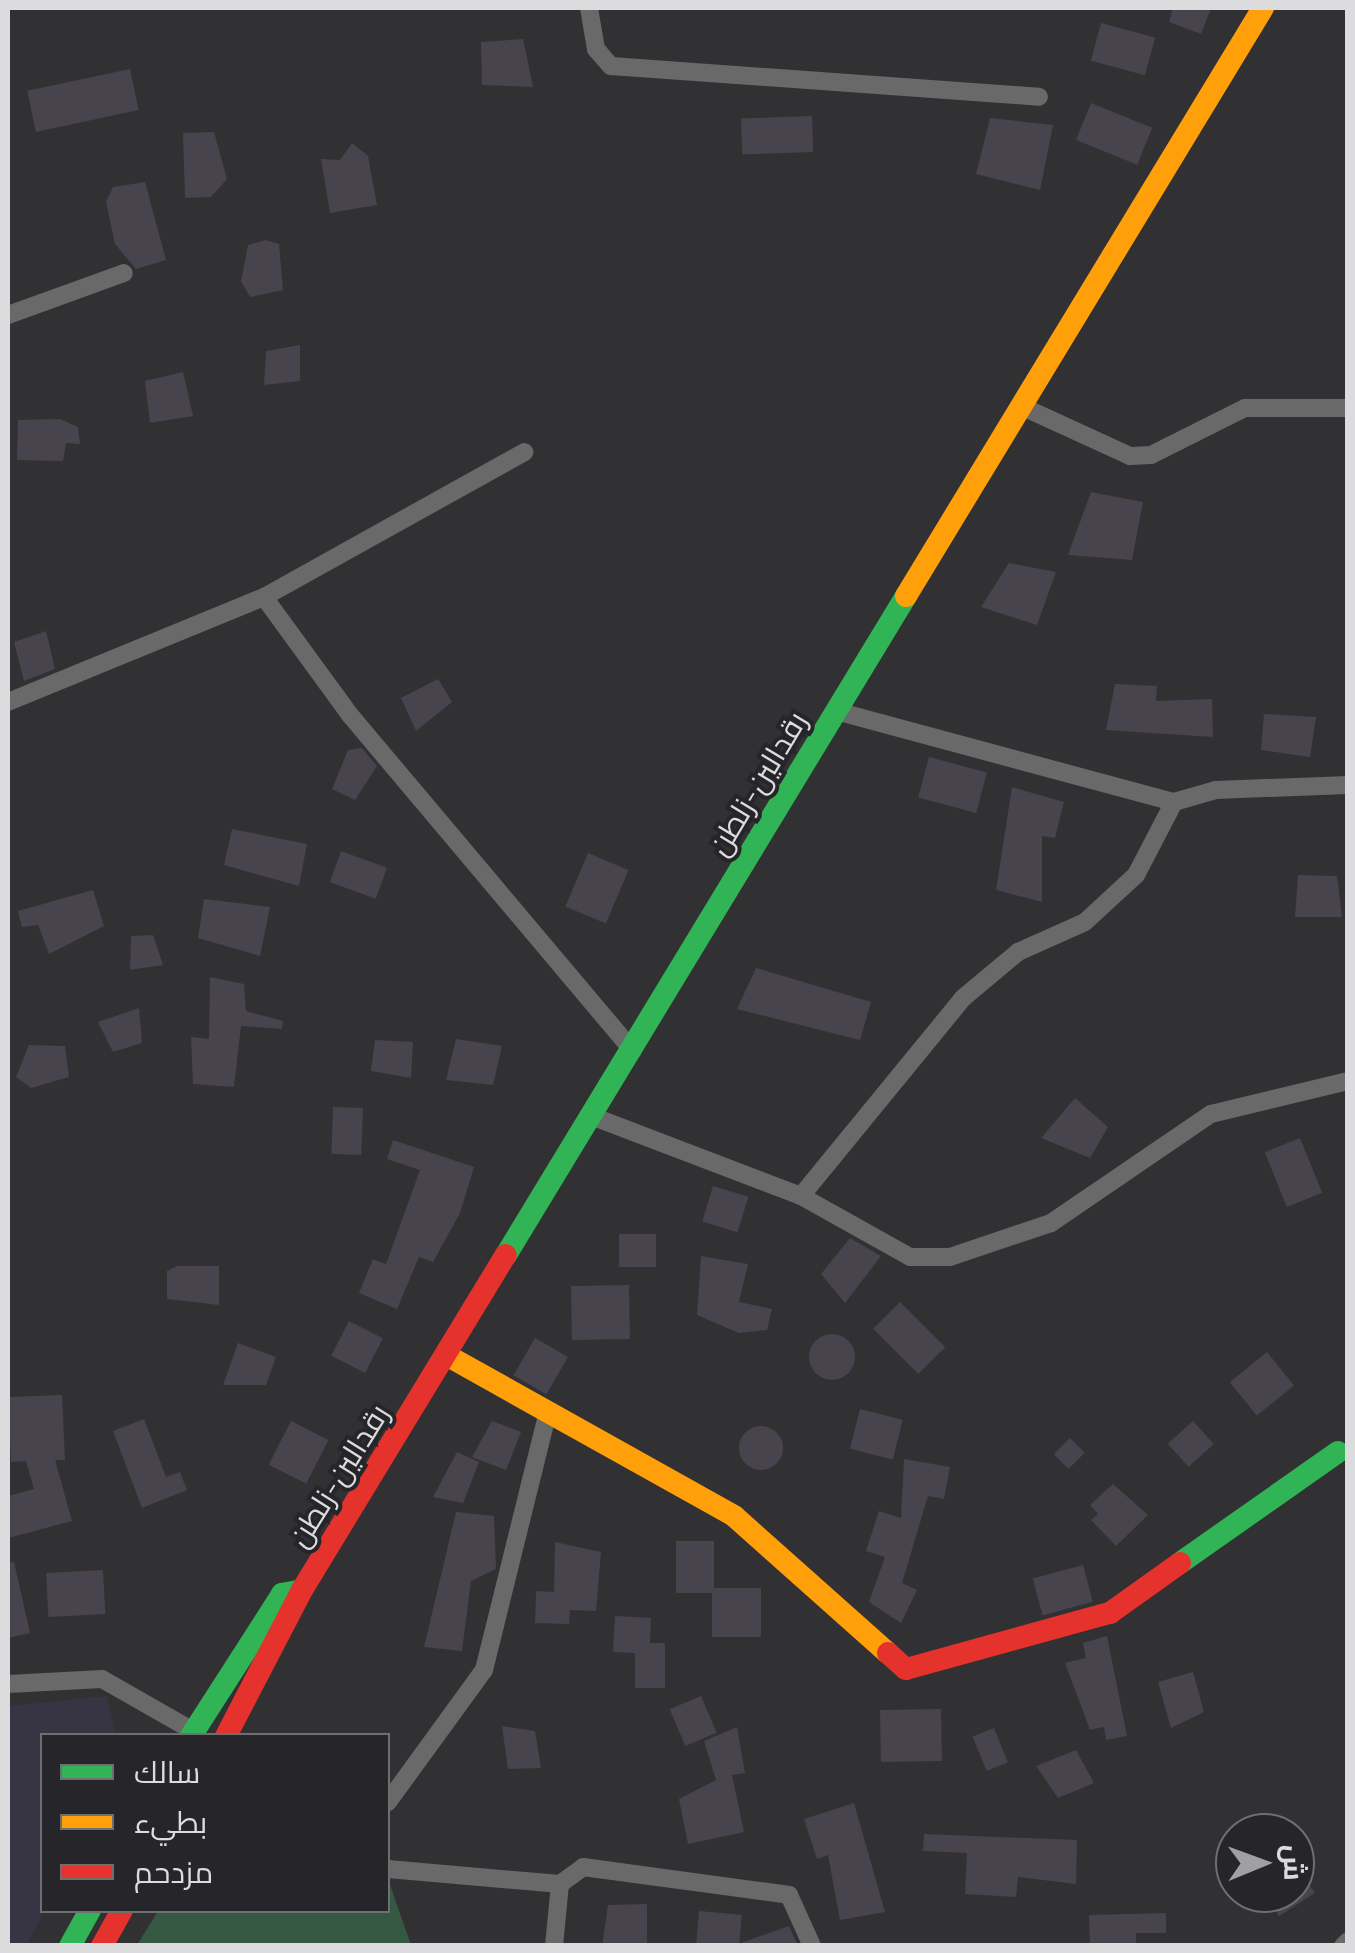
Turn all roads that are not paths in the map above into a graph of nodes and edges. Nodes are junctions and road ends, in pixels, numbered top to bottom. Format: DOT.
graph roads {
  1 [pos="589,8"];
  2 [pos="1263,8"];
  3 [pos="1039,97"];
  4 [pos="124,273"];
  5 [pos="8,315"];
  6 [pos="1023,407"];
  7 [pos="1348,408"];
  8 [pos="524,452"];
  9 [pos="264,598"];
  10 [pos="8,702"];
  11 [pos="836,711"];
  12 [pos="1348,786"];
  13 [pos="1174,802"];
  14 [pos="633,1051"];
  15 [pos="1348,1080"];
  16 [pos="594,1117"];
  17 [pos="801,1196"];
  18 [pos="448,1356"];
  19 [pos="548,1412"];
  20 [pos="1338,1452"];
  21 [pos="302,1590"];
  22 [pos="8,1684"];
  23 [pos="192,1733"];
  24 [pos="228,1733"];
  25 [pos="390,1799"];
  26 [pos="390,1869"];
  27 [pos="560,1884"];
  28 [pos="88,1913"];
  29 [pos="120,1913"];
  30 [pos="70,1946"];
  31 [pos="102,1946"];
  32 [pos="554,1946"];
  33 [pos="812,1946"];
  1 -- 3 [label="street"];
  2 -- 6 [label="main road, رقدالين-زلطن"];
  4 -- 5 [label="street"];
  6 -- 7 [label="street"];
  6 -- 11 [label="main road, رقدالين-زلطن"];
  8 -- 9 [label="street"];
  9 -- 10 [label="street"];
  9 -- 14 [label="street"];
  11 -- 13 [label="street"];
  11 -- 14 [label="main road, رقدالين-زلطن"];
  12 -- 13 [label="street"];
  13 -- 17 [label="street"];
  14 -- 16 [label="main road, رقدالين-زلطن"];
  15 -- 17 [label="street"];
  16 -- 17 [label="street"];
  16 -- 18 [label="main road, رقدالين-زلطن"];
  18 -- 19 [label="main road"];
  18 -- 21 [label="main road, رقدالين-زلطن"];
  19 -- 20 [label="main road"];
  19 -- 25 [label="street"];
  21 -- 23 [label="main road, رقدالين-زلطن"];
  21 -- 24 [label="main road, رقدالين-زلطن"];
  22 -- 23 [label="street"];
  26 -- 27 [label="street"];
  27 -- 32 [label="street"];
  27 -- 33 [label="street"];
  28 -- 30 [label="main road"];
  29 -- 31 [label="main road"];
}
